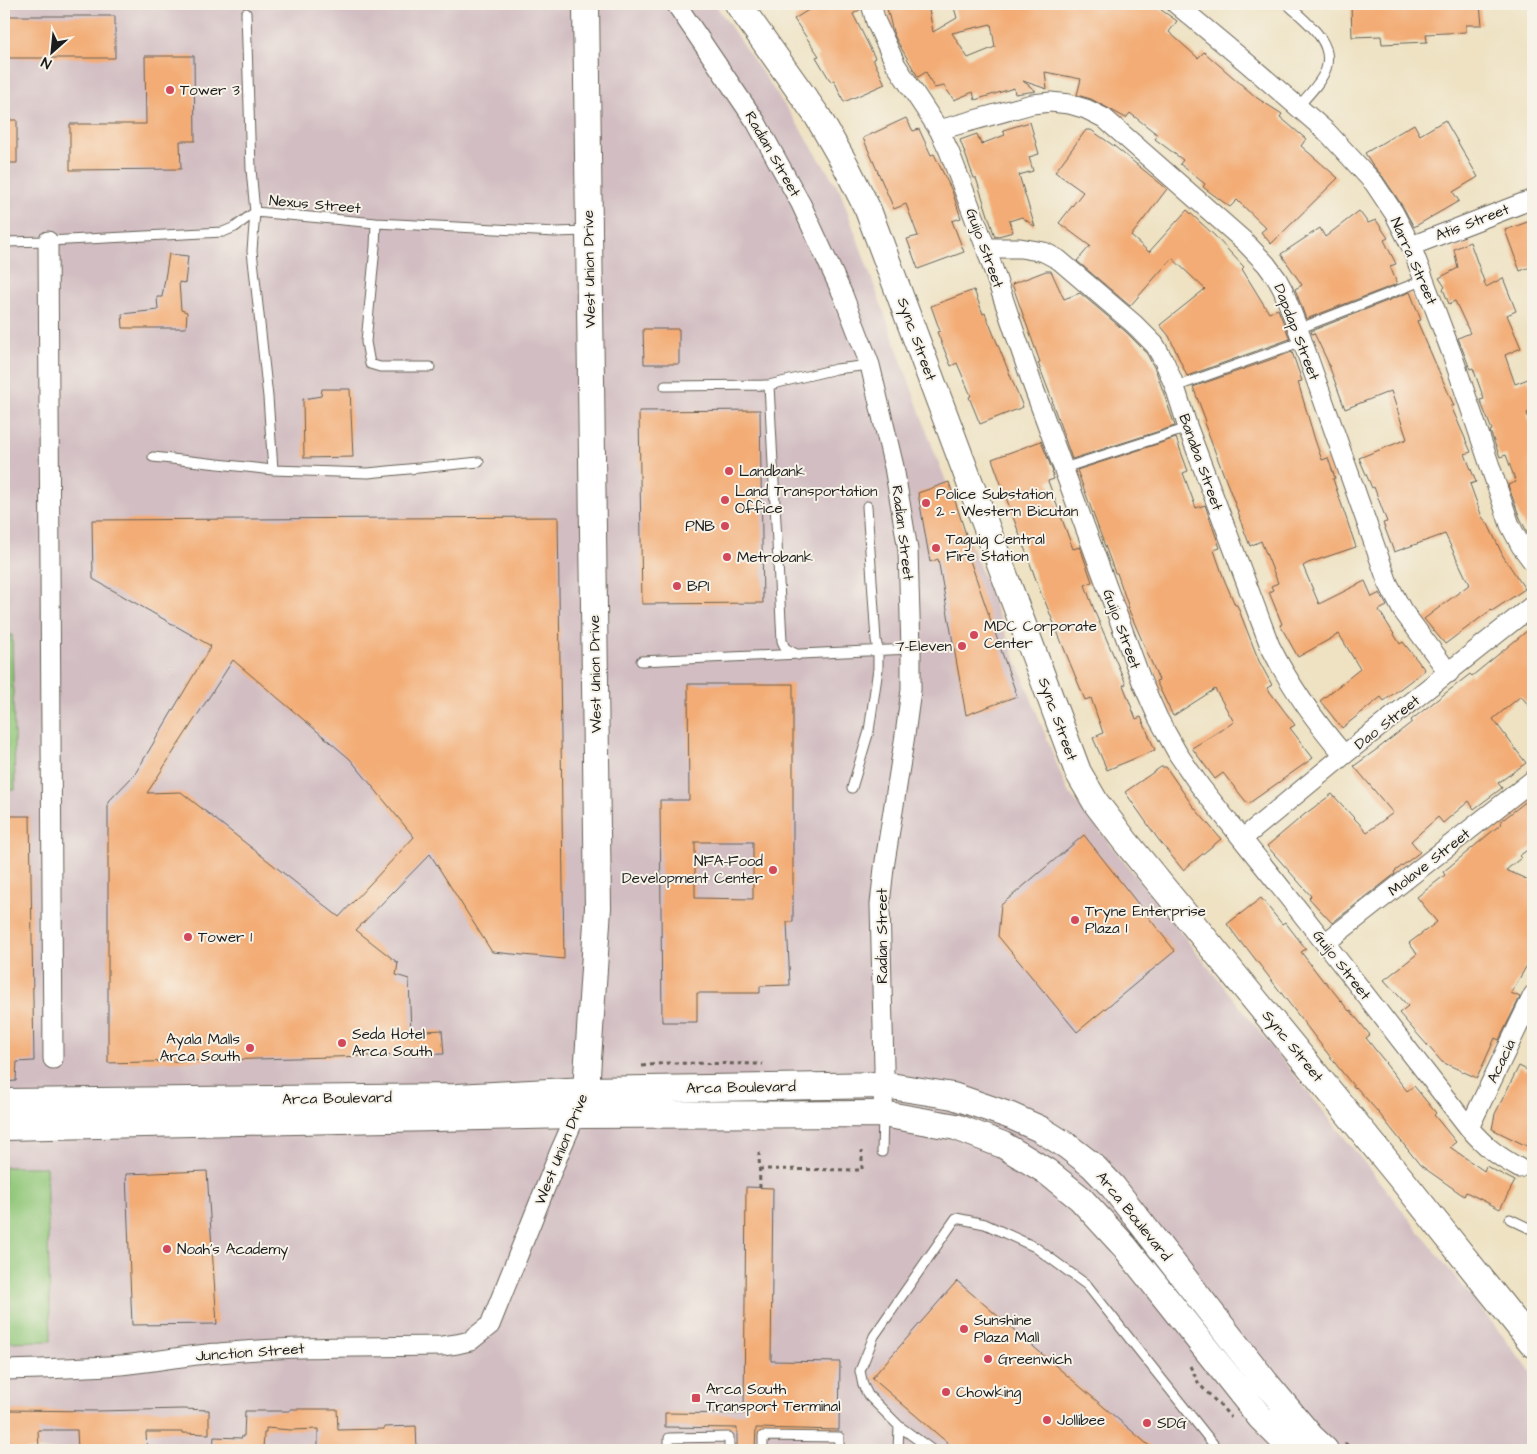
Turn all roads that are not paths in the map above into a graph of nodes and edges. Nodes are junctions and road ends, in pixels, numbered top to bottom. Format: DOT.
graph roads {
  1 [pos="586,4"];
  2 [pos="676,4"];
  3 [pos="738,4"];
  4 [pos="871,4"];
  5 [pos="1176,4"];
  6 [pos="1287,4"];
  7 [pos="246,13"];
  8 [pos="1298,107"];
  9 [pos="939,130"];
  10 [pos="1533,199"];
  11 [pos="255,212"];
  12 [pos="376,223"];
  13 [pos="589,231"];
  14 [pos="48,241"];
  15 [pos="4,242"];
  16 [pos="1411,246"];
  17 [pos="986,248"];
  18 [pos="1424,280"];
  19 [pos="1300,335"];
  20 [pos="870,366"];
  21 [pos="430,367"];
  22 [pos="770,385"];
  23 [pos="664,386"];
  24 [pos="1175,387"];
  25 [pos="1188,428"];
  26 [pos="153,456"];
  27 [pos="479,462"];
  28 [pos="1064,468"];
  29 [pos="274,470"];
  30 [pos="867,506"];
  31 [pos="1533,562"];
  32 [pos="1533,605"];
  33 [pos="911,649"];
  34 [pos="878,650"];
  35 [pos="798,655"];
  36 [pos="641,661"];
  37 [pos="1449,673"];
  38 [pos="1344,755"];
  39 [pos="1533,780"];
  40 [pos="852,788"];
  41 [pos="1242,839"];
  42 [pos="1325,943"];
  43 [pos="1533,995"];
  44 [pos="54,1059"];
  45 [pos="884,1085"];
  46 [pos="586,1090"];
  47 [pos="4,1102"];
  48 [pos="883,1114"];
  49 [pos="576,1115"];
  50 [pos="4,1127"];
  51 [pos="1469,1128"];
  52 [pos="882,1152"];
  53 [pos="1519,1168"];
  54 [pos="1510,1219"];
  55 [pos="1533,1230"];
  56 [pos="490,1325"];
  57 [pos="1533,1344"];
  58 [pos="4,1370"];
  59 [pos="899,1426"];
  60 [pos="927,1449"];
  61 [pos="669,1450"];
  62 [pos="730,1450"];
  63 [pos="763,1450"];
  64 [pos="839,1450"];
  65 [pos="898,1450"];
  66 [pos="1218,1450"];
  67 [pos="1293,1450"];
  68 [pos="1325,1450"];
  1 -- 13 [label="street, West Union Drive"];
  2 -- 20 [label="street, Radian Street"];
  3 -- 57 [label="street, Sync Street"];
  4 -- 9 [label="street, Guijo Street"];
  5 -- 8 [label="street, Narra Street"];
  6 -- 8 [label="lane"];
  7 -- 11 [label="lane"];
  8 -- 16 [label="street, Narra Street"];
  9 -- 17 [label="street, Guijo Street"];
  9 -- 19 [label="street, Dapdap Street"];
  10 -- 16 [label="street, Atis Street"];
  11 -- 12 [label="lane, Nexus Street"];
  11 -- 14 [label="lane, Nexus Street"];
  11 -- 29 [label="lane"];
  12 -- 13 [label="lane, Nexus Street"];
  12 -- 21 [label="lane"];
  13 -- 46 [label="street, West Union Drive"];
  14 -- 15 [label="lane, Nexus Street"];
  14 -- 44 [label="street"];
  16 -- 18 [label="street, Narra Street"];
  17 -- 24 [label="street, Banaba Street"];
  17 -- 28 [label="street, Guijo Street"];
  18 -- 19 [label="lane"];
  18 -- 31 [label="street, Narra Street"];
  19 -- 24 [label="lane"];
  19 -- 37 [label="street, Dapdap Street"];
  20 -- 22 [label="lane"];
  20 -- 33 [label="street, Radian Street"];
  22 -- 23 [label="lane"];
  22 -- 35 [label="lane"];
  24 -- 25 [label="street, Banaba Street"];
  25 -- 28 [label="lane"];
  25 -- 38 [label="street, Banaba Street"];
  26 -- 29 [label="lane"];
  27 -- 29 [label="lane"];
  28 -- 41 [label="street, Guijo Street"];
  30 -- 34 [label="lane"];
  32 -- 37 [label="street, Dao Street"];
  33 -- 34 [label="lane"];
  33 -- 45 [label="street, Radian Street"];
  34 -- 35 [label="lane"];
  34 -- 40 [label="lane"];
  35 -- 36 [label="lane"];
  37 -- 38 [label="street, Dao Street"];
  38 -- 41 [label="street, Dao Street"];
  39 -- 42 [label="street, Molave Street"];
  41 -- 42 [label="street, Guijo Street"];
  42 -- 51 [label="street, Guijo Street"];
  43 -- 51 [label="street, Acacia"];
  45 -- 46 [label="street, Arca Boulevard"];
  45 -- 48 [label="street, Radian Street"];
  45 -- 68 [label="street, Arca Boulevard"];
  46 -- 47 [label="street, Arca Boulevard"];
  46 -- 49 [label="street, West Union Drive"];
  48 -- 49 [label="street, Arca Boulevard"];
  48 -- 52 [label="lane"];
  48 -- 67 [label="street, Arca Boulevard"];
  49 -- 50 [label="street, Arca Boulevard"];
  49 -- 56 [label="street, West Union Drive"];
  51 -- 53 [label="street, Guijo Street"];
  54 -- 55 [label="lane"];
  56 -- 58 [label="street, Junction Street"];
  59 -- 60 [label="lane"];
  59 -- 65 [label="lane"];
  59 -- 66 [label="lane"];
  61 -- 62 [label="lane"];
  63 -- 64 [label="lane"];
}
